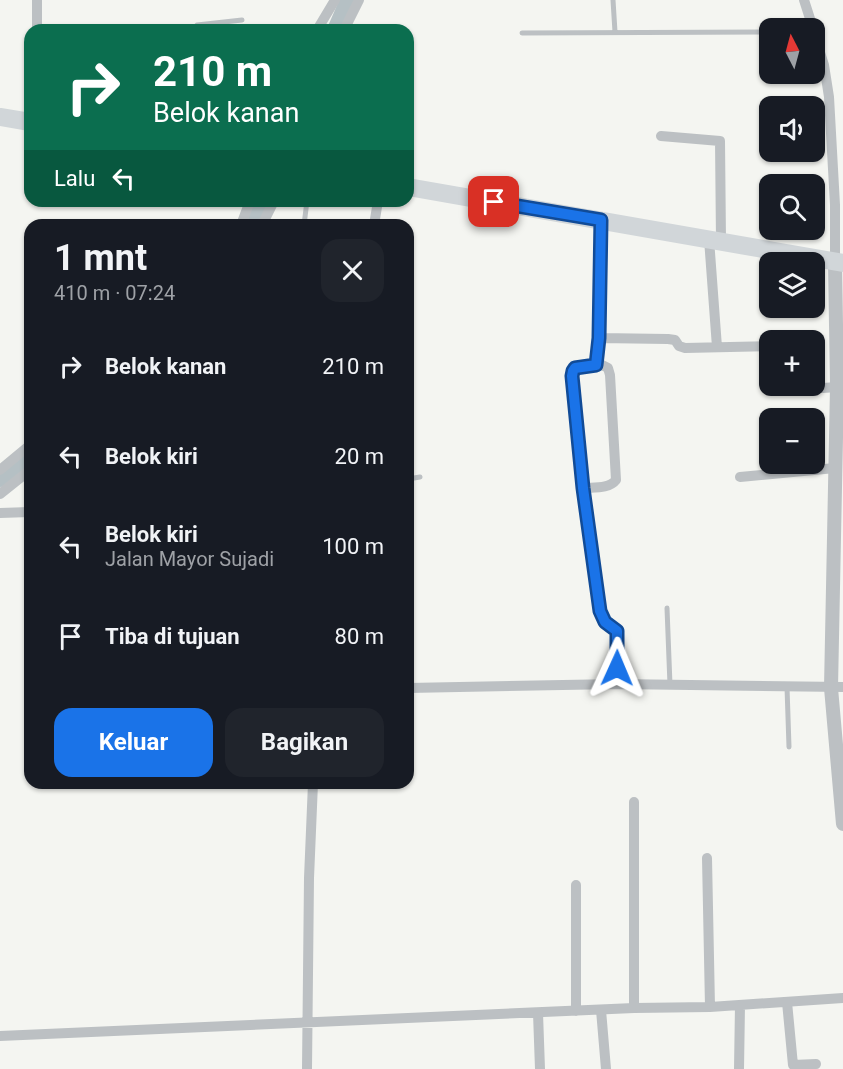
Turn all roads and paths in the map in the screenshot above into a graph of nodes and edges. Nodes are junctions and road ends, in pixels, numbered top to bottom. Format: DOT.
graph roads {
  1 [pos="37,0"];
  2 [pos="334,0"];
  3 [pos="359,0"];
  4 [pos="614,0"];
  5 [pos="804,0"];
  6 [pos="810,18"];
  7 [pos="242,20"];
  8 [pos="37,24"];
  9 [pos="206,24"];
  10 [pos="320,24"];
  11 [pos="347,24"];
  12 [pos="759,32"];
  13 [pos="522,33"];
  14 [pos="615,33"];
  15 [pos="825,71"];
  16 [pos="0,117"];
  17 [pos="24,121"];
  18 [pos="661,136"];
  19 [pos="414,188"];
  20 [pos="601,220"];
  21 [pos="715,240"];
  22 [pos="839,262"];
  23 [pos="599,338"];
  24 [pos="759,346"];
  25 [pos="717,347"];
  26 [pos="596,365"];
  27 [pos="837,387"];
  28 [pos="825,388"];
  29 [pos="24,450"];
  30 [pos="835,468"];
  31 [pos="0,470"];
  32 [pos="24,475"];
  33 [pos="420,477"];
  34 [pos="740,477"];
  35 [pos="414,478"];
  36 [pos="583,488"];
  37 [pos="0,494"];
  38 [pos="24,512"];
  39 [pos="0,513"];
  40 [pos="668,609"];
  41 [pos="617,684"];
  42 [pos="670,685"];
  43 [pos="787,687"];
  44 [pos="414,688"];
  45 [pos="837,688"];
  46 [pos="789,747"];
  47 [pos="313,789"];
  48 [pos="633,802"];
  49 [pos="843,824"];
  50 [pos="707,858"];
  51 [pos="576,885"];
  52 [pos="843,999"];
  53 [pos="787,1002"];
  54 [pos="740,1005"];
  55 [pos="710,1007"];
  56 [pos="634,1008"];
  57 [pos="601,1010"];
  58 [pos="576,1011"];
  59 [pos="537,1013"];
  60 [pos="308,1024"];
  61 [pos="0,1036"];
  62 [pos="816,1064"];
  63 [pos="307,1069"];
  64 [pos="540,1069"];
  65 [pos="606,1069"];
  66 [pos="739,1069"];
  1 -- 8 [label="street"];
  2 -- 10 [label="street"];
  3 -- 11 [label="street"];
  4 -- 14 [label="lane"];
  5 -- 6 [label="street"];
  7 -- 9 [label="lane"];
  12 -- 14 [label="lane"];
  13 -- 14 [label="lane"];
  15 -- 22 [label="street"];
  16 -- 17 [label="highway"];
  18 -- 21 [label="street"];
  19 -- 20 [label="highway"];
  20 -- 21 [label="highway"];
  20 -- 23 [label="street"];
  21 -- 22 [label="highway"];
  21 -- 25 [label="street"];
  22 -- 27 [label="street"];
  23 -- 25 [label="street"];
  23 -- 26 [label="street"];
  24 -- 25 [label="street"];
  26 -- 36 [label="street"];
  26 -- 36 [label="street"];
  27 -- 28 [label="street"];
  27 -- 30 [label="street"];
  29 -- 31 [label="street"];
  30 -- 34 [label="street"];
  30 -- 45 [label="street"];
  32 -- 37 [label="street"];
  33 -- 35 [label="lane"];
  36 -- 41 [label="street"];
  38 -- 39 [label="street"];
  40 -- 42 [label="lane"];
  41 -- 42 [label="street"];
  41 -- 44 [label="street"];
  42 -- 43 [label="street"];
  43 -- 45 [label="street"];
  43 -- 46 [label="lane"];
  45 -- 49 [label="street"];
  47 -- 60 [label="street"];
  48 -- 56 [label="street"];
  50 -- 55 [label="street"];
  51 -- 58 [label="street"];
  52 -- 53 [label="street"];
  53 -- 54 [label="street"];
  53 -- 62 [label="street"];
  54 -- 55 [label="street"];
  54 -- 66 [label="street"];
  55 -- 56 [label="street"];
  56 -- 57 [label="street"];
  57 -- 58 [label="street"];
  57 -- 65 [label="street"];
  58 -- 59 [label="street"];
  59 -- 60 [label="street"];
  59 -- 64 [label="street"];
  60 -- 61 [label="street"];
  60 -- 63 [label="street"];
}
